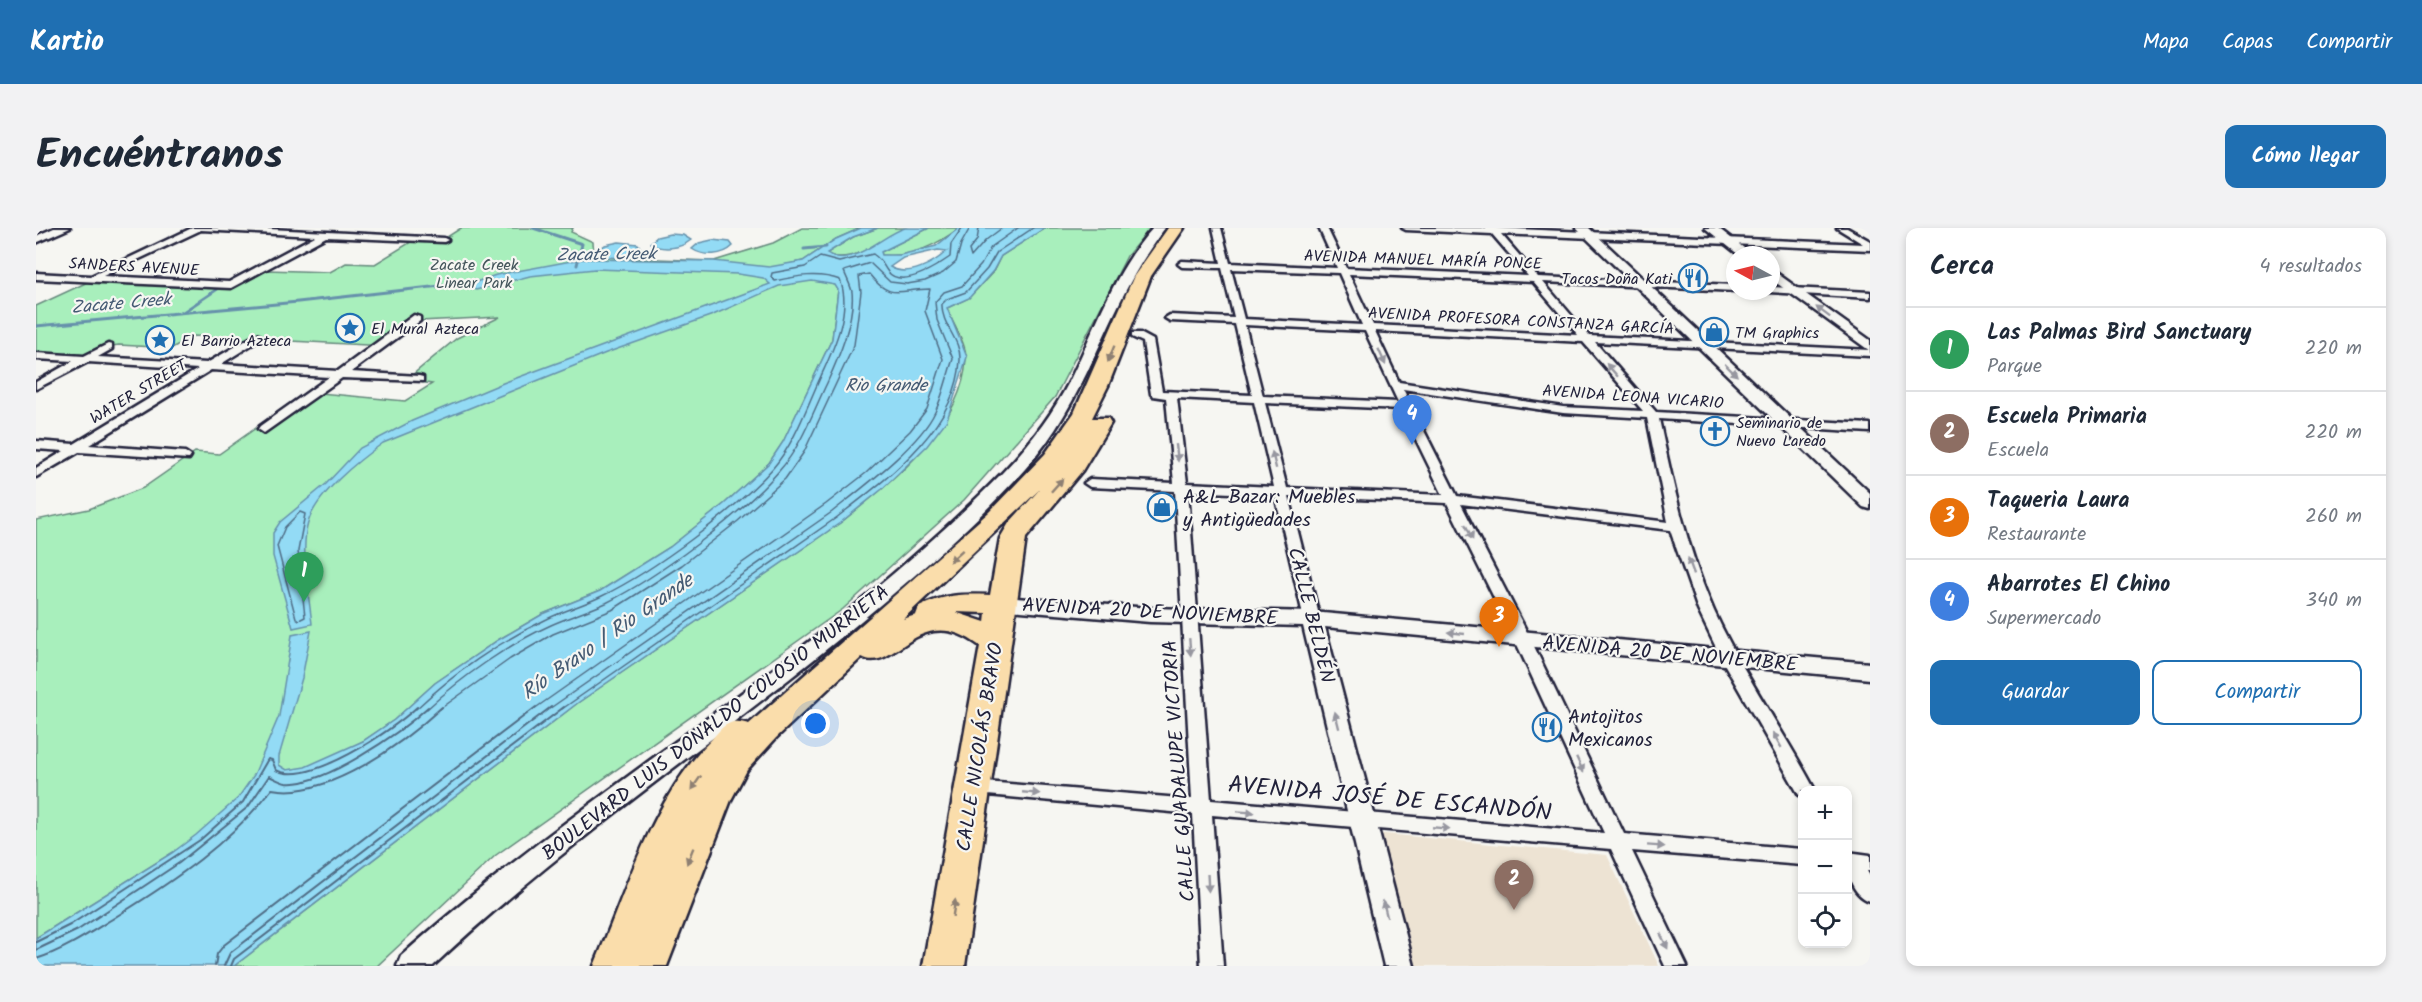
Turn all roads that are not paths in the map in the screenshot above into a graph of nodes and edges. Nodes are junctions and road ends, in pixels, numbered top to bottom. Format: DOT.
graph roads {
  1 [pos="64,228"];
  2 [pos="200,228"];
  3 [pos="1159,228"];
  4 [pos="1176,228"];
  5 [pos="1193,228"];
  6 [pos="1217,228"];
  7 [pos="1323,228"];
  8 [pos="1406,228"];
  9 [pos="1711,228"];
  10 [pos="1842,228"];
  11 [pos="1492,230"];
  12 [pos="1586,232"];
  13 [pos="325,234"];
  14 [pos="36,240"];
  15 [pos="444,240"];
  16 [pos="1728,241"];
  17 [pos="1735,246"];
  18 [pos="1870,246"];
  19 [pos="1182,264"];
  20 [pos="1227,266"];
  21 [pos="1343,271"];
  22 [pos="36,276"];
  23 [pos="92,278"];
  24 [pos="1534,279"];
  25 [pos="1780,280"];
  26 [pos="1641,284"];
  27 [pos="1726,288"];
  28 [pos="1780,290"];
  29 [pos="1795,291"];
  30 [pos="1870,295"];
  31 [pos="1170,318"];
  32 [pos="416,319"];
  33 [pos="1239,321"];
  34 [pos="1369,327"];
  35 [pos="1136,335"];
  36 [pos="257,337"];
  37 [pos="1586,338"];
  38 [pos="1704,344"];
  39 [pos="1870,346"];
  40 [pos="108,347"];
  41 [pos="1870,353"];
  42 [pos="36,356"];
  43 [pos="86,359"];
  44 [pos="211,366"];
  45 [pos="340,374"];
  46 [pos="418,379"];
  47 [pos="1395,385"];
  48 [pos="36,386"];
  49 [pos="1164,394"];
  50 [pos="1259,399"];
  51 [pos="1406,406"];
  52 [pos="1652,415"];
  53 [pos="1786,423"];
  54 [pos="1870,428"];
  55 [pos="264,429"];
  56 [pos="36,445"];
  57 [pos="78,447"];
  58 [pos="185,456"];
  59 [pos="36,473"];
  60 [pos="1037,475"];
  61 [pos="1090,483"];
  62 [pos="1181,488"];
  63 [pos="1282,492"];
  64 [pos="1453,499"];
  65 [pos="1870,503"];
  66 [pos="1676,526"];
  67 [pos="1005,590"];
  68 [pos="902,613"];
  69 [pos="1188,614"];
  70 [pos="1312,619"];
  71 [pos="1523,640"];
  72 [pos="996,643"];
  73 [pos="1730,660"];
  74 [pos="1870,671"];
  75 [pos="1804,786"];
  76 [pos="973,788"];
  77 [pos="1203,809"];
  78 [pos="1362,821"];
  79 [pos="1616,843"];
  80 [pos="1798,857"];
  81 [pos="1852,861"];
  82 [pos="1870,863"];
  83 [pos="1852,867"];
  84 [pos="1870,892"];
  85 [pos="412,966"];
  86 [pos="615,966"];
  87 [pos="646,966"];
  88 [pos="944,966"];
  89 [pos="1212,966"];
  90 [pos="1399,966"];
  91 [pos="1676,966"];
  1 -- 14 [label="main road"];
  2 -- 13 [label="street"];
  2 -- 23 [label="street"];
  3 -- 85 [label="main road, BOULEVARD LUIS DONALDO COLOSIO MURRIETA"];
  4 -- 60 [label="highway, BOULEVARD LUIS DONALDO COLOSIO MURRIETA, one-way"];
  5 -- 35 [label="highway"];
  6 -- 20 [label="street, CALLE BELDÉN"];
  7 -- 21 [label="street"];
  8 -- 11 [label="street"];
  9 -- 16 [label="main road"];
  10 -- 18 [label="street"];
  11 -- 12 [label="street"];
  11 -- 24 [label="street"];
  12 -- 16 [label="street"];
  12 -- 26 [label="main road"];
  13 -- 15 [label="street"];
  13 -- 23 [label="street, SANDERS AVENUE"];
  16 -- 17 [label="main road"];
  16 -- 18 [label="street"];
  19 -- 20 [label="street, AVENIDA MANUEL MARÍA PONCE"];
  20 -- 21 [label="street, AVENIDA MANUEL MARÍA PONCE"];
  20 -- 33 [label="street, CALLE BELDÉN"];
  21 -- 24 [label="street, AVENIDA MANUEL MARÍA PONCE"];
  21 -- 34 [label="street"];
  22 -- 23 [label="street, SANDERS AVENUE"];
  24 -- 26 [label="street, AVENIDA MANUEL MARÍA PONCE"];
  24 -- 37 [label="street"];
  25 -- 29 [label="main road"];
  26 -- 27 [label="street, AVENIDA MANUEL MARÍA PONCE"];
  26 -- 38 [label="main road"];
  28 -- 29 [label="street"];
  29 -- 30 [label="street"];
  39 -- 29 [label="main road, one-way"];
  31 -- 33 [label="street, AVENIDA PROFESORA CONSTANZA GARCÍA"];
  32 -- 45 [label="street"];
  33 -- 34 [label="street, AVENIDA PROFESORA CONSTANZA GARCÍA"];
  33 -- 50 [label="street, CALLE BELDÉN"];
  34 -- 37 [label="street, AVENIDA PROFESORA CONSTANZA GARCÍA"];
  34 -- 47 [label="street, one-way"];
  35 -- 49 [label="street, CALLE GUADALUPE VICTORIA"];
  67 -- 35 [label="highway, CALLE NICOLÁS BRAVO, one-way"];
  36 -- 44 [label="street, WATER STREET"];
  37 -- 38 [label="street, AVENIDA PROFESORA CONSTANZA GARCÍA"];
  52 -- 37 [label="street, one-way"];
  38 -- 41 [label="street, AVENIDA PROFESORA CONSTANZA GARCÍA"];
  38 -- 53 [label="main road, one-way"];
  40 -- 43 [label="street"];
  42 -- 43 [label="street"];
  43 -- 44 [label="street"];
  43 -- 48 [label="street"];
  44 -- 45 [label="street"];
  44 -- 57 [label="street, WATER STREET"];
  45 -- 46 [label="street"];
  45 -- 55 [label="street"];
  47 -- 51 [label="street"];
  47 -- 52 [label="street, AVENIDA LEONA VICARIO"];
  49 -- 50 [label="street"];
  49 -- 62 [label="street, CALLE GUADALUPE VICTORIA, one-way"];
  50 -- 51 [label="street"];
  63 -- 50 [label="street, CALLE BELDÉN, one-way"];
  51 -- 64 [label="street"];
  52 -- 53 [label="street, AVENIDA LEONA VICARIO"];
  52 -- 66 [label="street"];
  53 -- 54 [label="street, AVENIDA LEONA VICARIO"];
  53 -- 65 [label="main road"];
  56 -- 57 [label="street"];
  57 -- 58 [label="street"];
  57 -- 59 [label="street, WATER STREET"];
  60 -- 67 [label="highway"];
  60 -- 68 [label="highway, BOULEVARD LUIS DONALDO COLOSIO MURRIETA, one-way"];
  61 -- 62 [label="street"];
  62 -- 63 [label="street"];
  62 -- 69 [label="street, CALLE GUADALUPE VICTORIA"];
  63 -- 64 [label="street"];
  63 -- 70 [label="street, CALLE BELDÉN"];
  64 -- 66 [label="street"];
  64 -- 71 [label="street, one-way"];
  73 -- 66 [label="street, one-way"];
  67 -- 68 [label="highway"];
  67 -- 69 [label="main road, AVENIDA 20 DE NOVIEMBRE"];
  67 -- 72 [label="highway, CALLE NICOLÁS BRAVO"];
  68 -- 72 [label="highway"];
  68 -- 86 [label="highway, one-way"];
  68 -- 87 [label="highway, BOULEVARD LUIS DONALDO COLOSIO MURRIETA, one-way"];
  69 -- 70 [label="main road, AVENIDA 20 DE NOVIEMBRE"];
  69 -- 77 [label="street, CALLE GUADALUPE VICTORIA, one-way"];
  71 -- 70 [label="main road, AVENIDA 20 DE NOVIEMBRE, one-way"];
  78 -- 70 [label="main road, CALLE BELDÉN, one-way"];
  71 -- 73 [label="main road, AVENIDA 20 DE NOVIEMBRE"];
  71 -- 79 [label="street, one-way"];
  72 -- 76 [label="highway, CALLE NICOLÁS BRAVO"];
  73 -- 74 [label="main road, AVENIDA 20 DE NOVIEMBRE"];
  75 -- 73 [label="street, one-way"];
  76 -- 77 [label="street, AVENIDA JOSÉ DE ESCANDÓN, one-way"];
  88 -- 76 [label="highway, CALLE NICOLÁS BRAVO, one-way"];
  77 -- 78 [label="street, AVENIDA JOSÉ DE ESCANDÓN, one-way"];
  77 -- 89 [label="street, CALLE GUADALUPE VICTORIA, one-way"];
  78 -- 79 [label="street, AVENIDA JOSÉ DE ESCANDÓN, one-way"];
  90 -- 78 [label="main road, CALLE BELDÉN, one-way"];
  79 -- 80 [label="street, AVENIDA JOSÉ DE ESCANDÓN, one-way"];
  79 -- 91 [label="street, one-way"];
  81 -- 82 [label="street"];
  83 -- 84 [label="street"];
}
